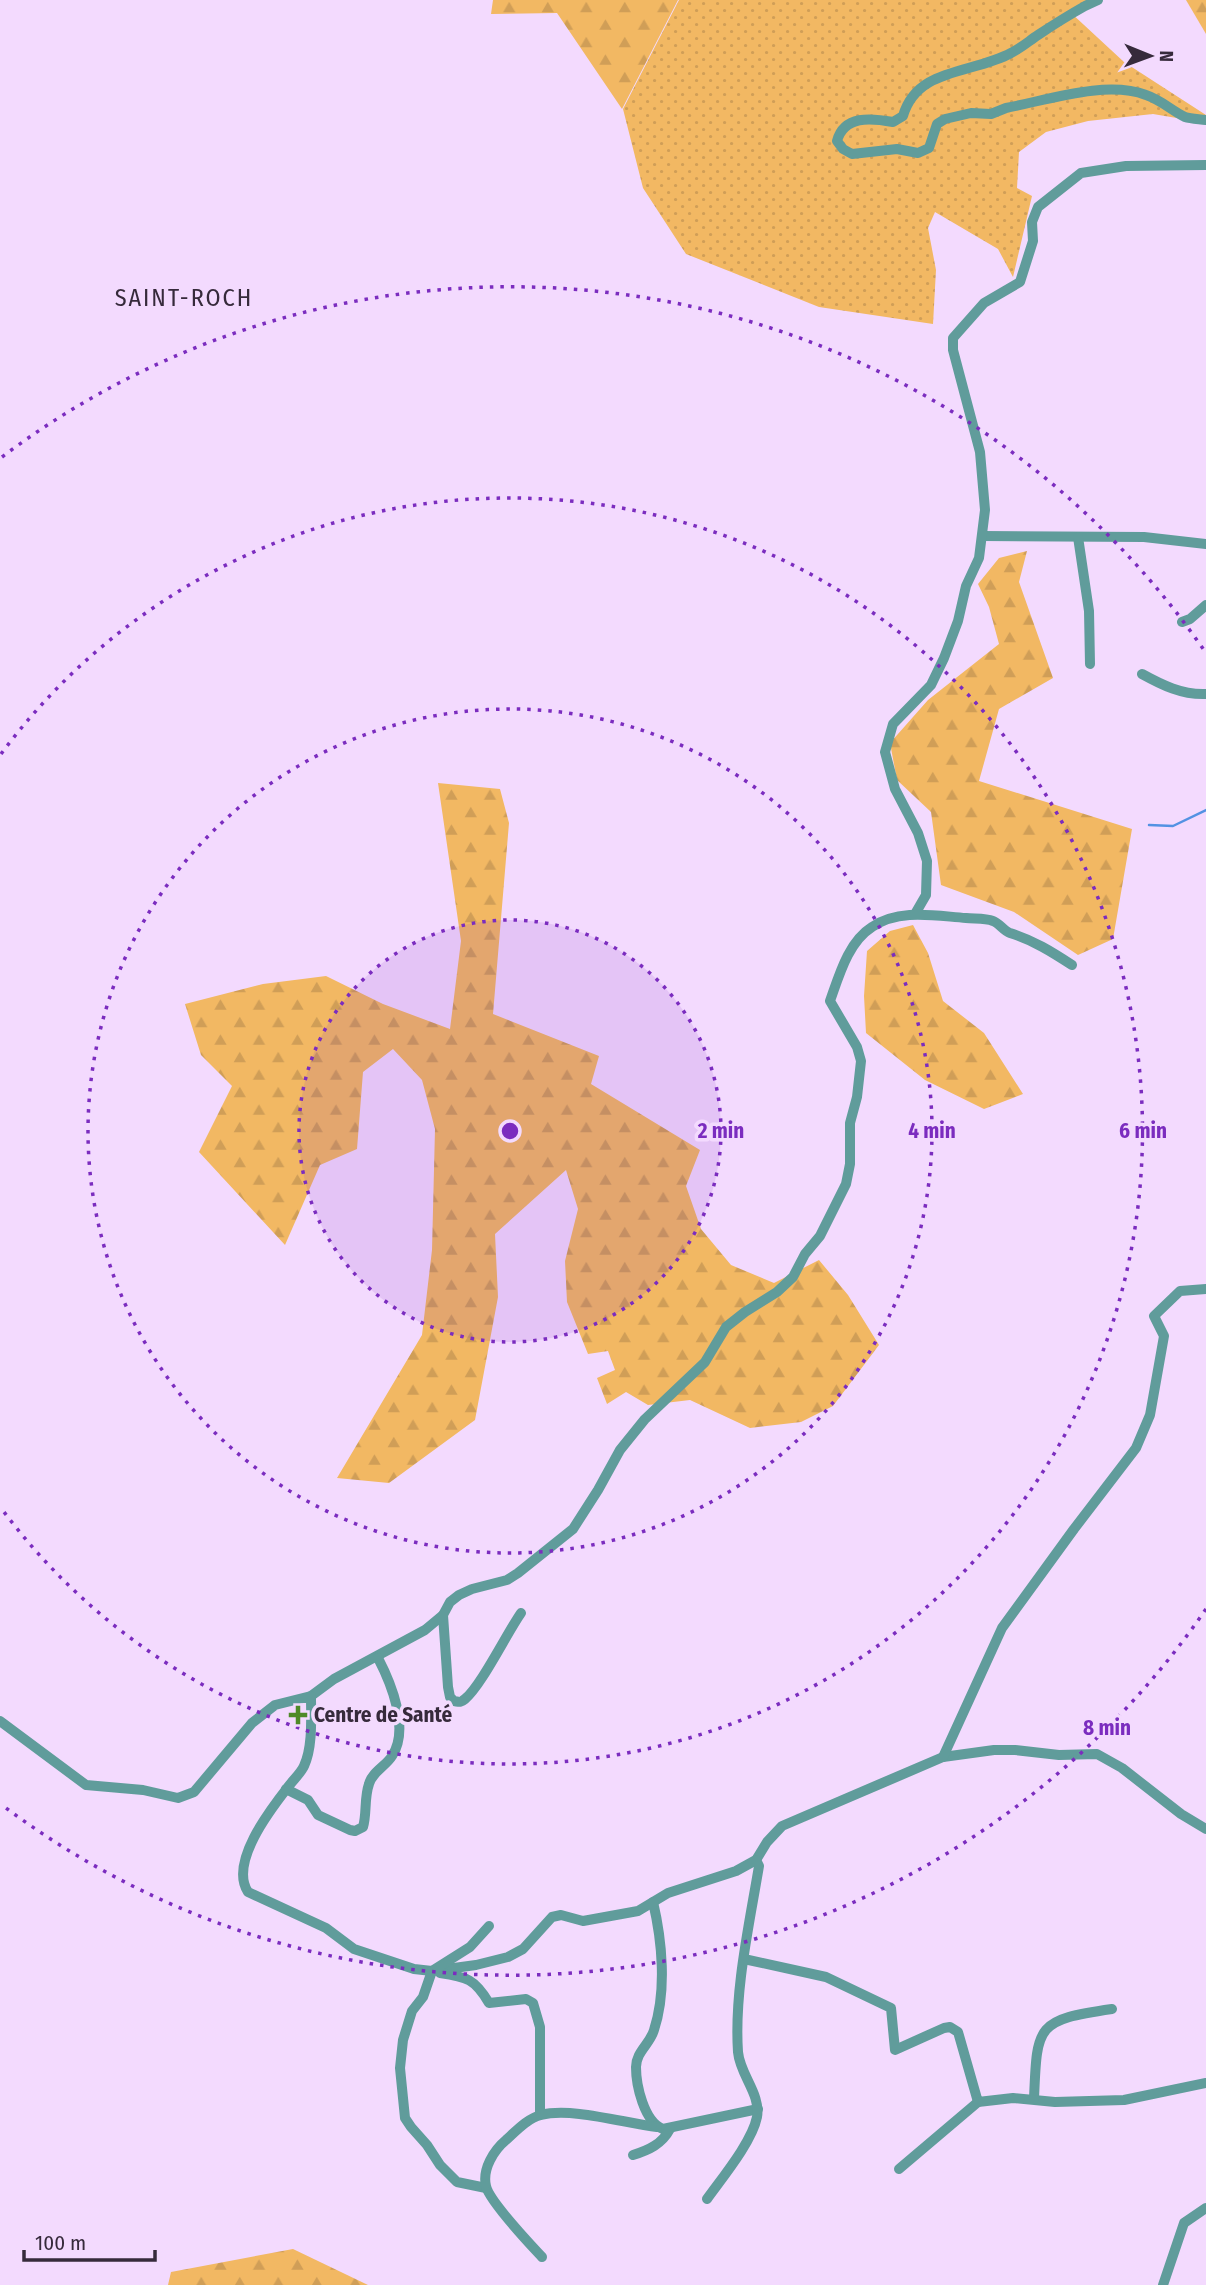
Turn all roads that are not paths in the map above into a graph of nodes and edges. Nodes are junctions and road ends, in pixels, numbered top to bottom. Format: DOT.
graph roads {
  1 [pos="1098,0"];
  2 [pos="1206,120"];
  3 [pos="1206,165"];
  4 [pos="983,536"];
  5 [pos="1078,537"];
  6 [pos="1206,544"];
  7 [pos="1206,605"];
  8 [pos="1182,622"];
  9 [pos="1090,664"];
  10 [pos="1142,674"];
  11 [pos="1206,694"];
  12 [pos="915,914"];
  13 [pos="1072,965"];
  14 [pos="1206,1289"];
  15 [pos="521,1613"];
  16 [pos="443,1615"];
  17 [pos="378,1657"];
  18 [pos="311,1696"];
  19 [pos="0,1721"];
  20 [pos="943,1757"];
  21 [pos="286,1789"];
  22 [pos="1206,1829"];
  23 [pos="756,1860"];
  24 [pos="653,1902"];
  25 [pos="489,1926"];
  26 [pos="744,1959"];
  27 [pos="432,1971"];
  28 [pos="1112,2009"];
  29 [pos="1206,2082"];
  30 [pos="1034,2099"];
  31 [pos="978,2102"];
  32 [pos="758,2109"];
  33 [pos="540,2115"];
  34 [pos="657,2127"];
  35 [pos="670,2129"];
  36 [pos="633,2155"];
  37 [pos="899,2169"];
  38 [pos="486,2188"];
  39 [pos="707,2199"];
  40 [pos="1206,2208"];
  41 [pos="541,2257"];
  42 [pos="1163,2285"];
  1 -- 2 [label="street"];
  3 -- 4 [label="street"];
  4 -- 5 [label="street"];
  4 -- 12 [label="street"];
  5 -- 6 [label="street"];
  5 -- 9 [label="street"];
  7 -- 8 [label="street"];
  10 -- 11 [label="street"];
  12 -- 13 [label="street"];
  12 -- 16 [label="street"];
  14 -- 20 [label="street"];
  15 -- 16 [label="street"];
  16 -- 17 [label="street"];
  17 -- 18 [label="street"];
  17 -- 21 [label="street"];
  18 -- 19 [label="street"];
  18 -- 21 [label="street"];
  20 -- 22 [label="street"];
  20 -- 23 [label="street"];
  21 -- 27 [label="street"];
  23 -- 24 [label="street"];
  23 -- 26 [label="street"];
  24 -- 27 [label="street"];
  24 -- 34 [label="street"];
  25 -- 27 [label="street"];
  26 -- 31 [label="street"];
  26 -- 32 [label="street"];
  27 -- 33 [label="street"];
  27 -- 38 [label="street"];
  28 -- 30 [label="street"];
  29 -- 30 [label="street"];
  30 -- 31 [label="street"];
  31 -- 37 [label="street"];
  32 -- 35 [label="street"];
  32 -- 39 [label="street"];
  33 -- 34 [label="street"];
  33 -- 38 [label="street"];
  34 -- 35 [label="street"];
  35 -- 36 [label="street"];
  38 -- 41 [label="street"];
  40 -- 42 [label="street"];
}
